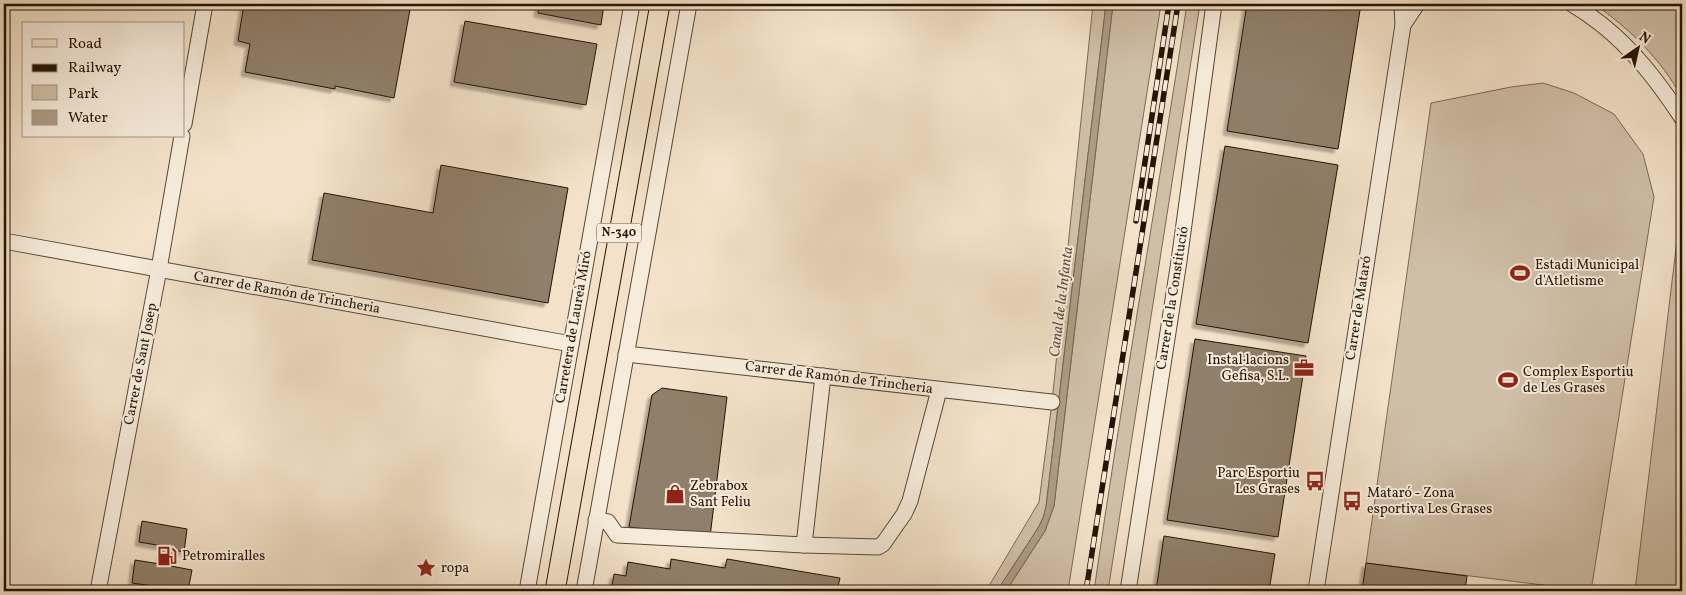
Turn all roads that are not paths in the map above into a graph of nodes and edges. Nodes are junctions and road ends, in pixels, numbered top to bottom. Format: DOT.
graph roads {
  1 [pos="205,4"];
  2 [pos="632,4"];
  3 [pos="660,4"];
  4 [pos="689,4"];
  5 [pos="1214,4"];
  6 [pos="1402,4"];
  7 [pos="1417,4"];
  8 [pos="1572,4"];
  9 [pos="1403,25"];
  10 [pos="185,118"];
  11 [pos="1682,118"];
  12 [pos="182,138"];
  13 [pos="4,241"];
  14 [pos="159,269"];
  15 [pos="571,344"];
  16 [pos="626,354"];
  17 [pos="823,376"];
  18 [pos="939,390"];
  19 [pos="1052,402"];
  20 [pos="596,520"];
  21 [pos="804,545"];
  22 [pos="98,591"];
  23 [pos="527,591"];
  24 [pos="555,591"];
  25 [pos="584,591"];
  26 [pos="1128,591"];
  27 [pos="1316,591"];
  1 -- 10 [label="street"];
  2 -- 15 [label="street, Carretera de Laureà Miró"];
  3 -- 24 [label="main road, Carretera de Laureà Miró / N-340"];
  4 -- 16 [label="street"];
  5 -- 26 [label="street, Carrer de la Constitució"];
  6 -- 9 [label="street, Carrer de Mataró"];
  7 -- 9 [label="street, Carrer de Mataró"];
  8 -- 11 [label="street"];
  9 -- 27 [label="street, Carrer de Mataró"];
  12 -- 14 [label="street, Carrer de Sant Josep"];
  13 -- 14 [label="street, Carrer de Ramón de Trincheria"];
  14 -- 15 [label="street, Carrer de Ramón de Trincheria"];
  14 -- 22 [label="street, Carrer de Sant Josep"];
  15 -- 23 [label="street, Carretera de Laureà Miró"];
  16 -- 17 [label="street, Carrer de Ramón de Trincheria"];
  16 -- 20 [label="street"];
  17 -- 18 [label="street, Carrer de Ramón de Trincheria"];
  17 -- 21 [label="street"];
  18 -- 19 [label="street, Carrer de Ramón de Trincheria"];
  18 -- 21 [label="street"];
  20 -- 21 [label="street"];
  20 -- 25 [label="street"];
}
